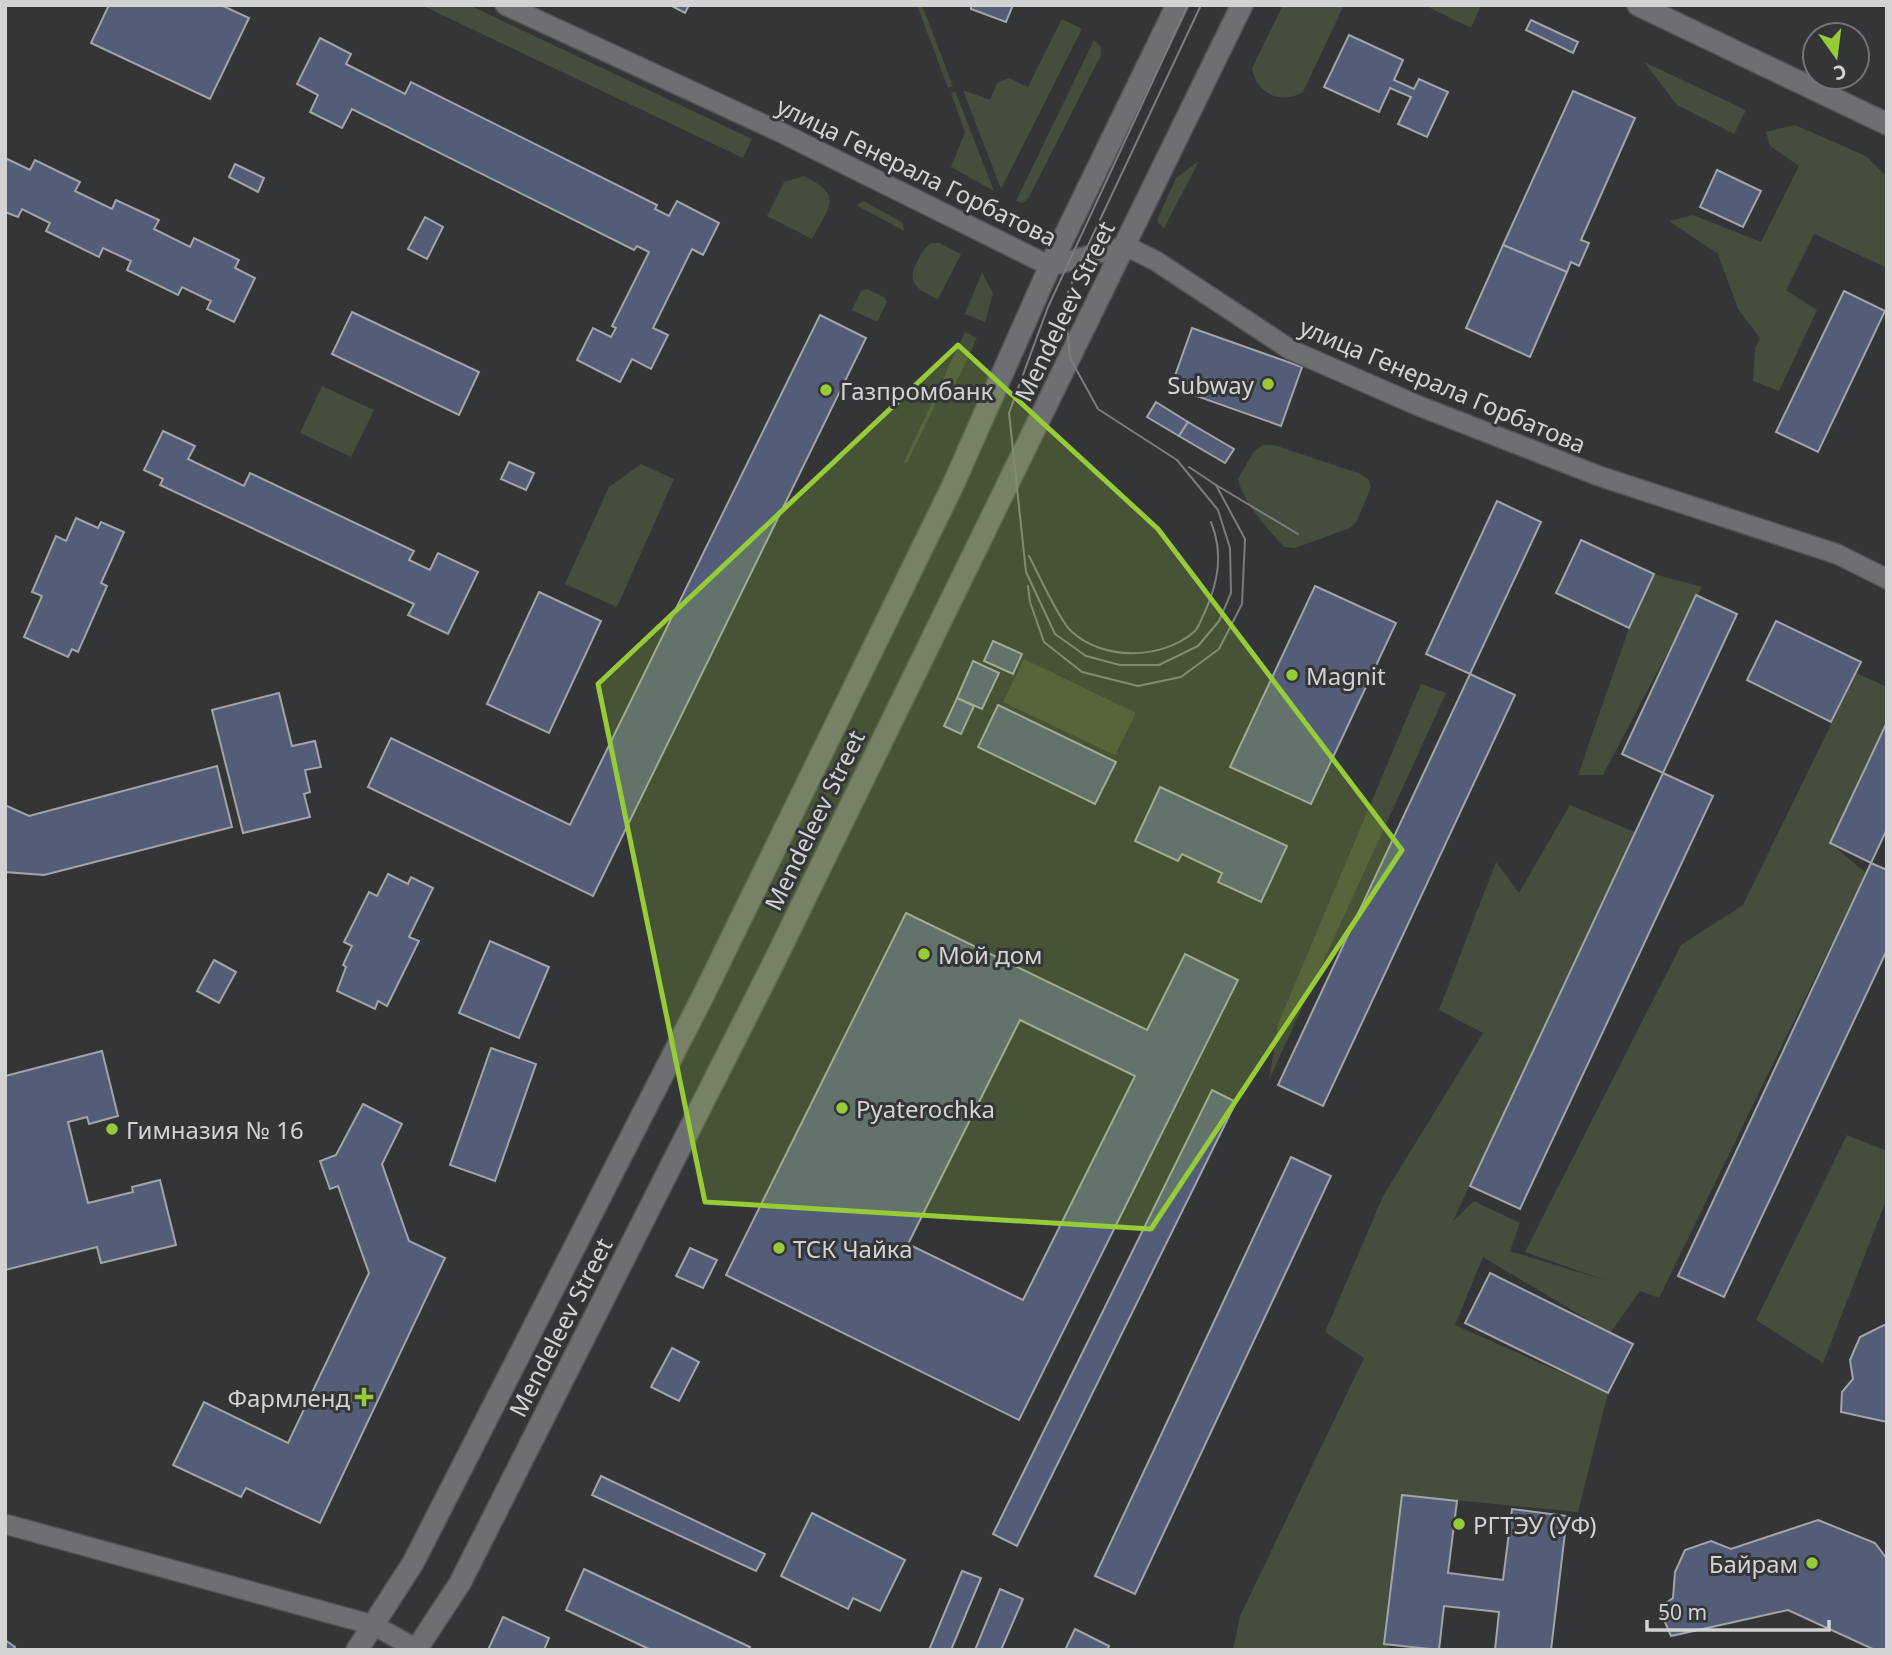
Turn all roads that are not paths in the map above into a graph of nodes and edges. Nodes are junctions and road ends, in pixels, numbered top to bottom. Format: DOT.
graph roads {
  1 [pos="505,5"];
  2 [pos="1177,5"];
  3 [pos="1242,5"];
  4 [pos="1638,5"];
  5 [pos="1887,124"];
  6 [pos="1126,246"];
  7 [pos="1051,266"];
  8 [pos="1887,579"];
  9 [pos="5,1524"];
  10 [pos="373,1625"];
  11 [pos="417,1649"];
  12 [pos="356,1650"];
  1 -- 7 [label="street, улица Генерала Горбатова"];
  2 -- 7 [label="main road, Mendeleev Street"];
  3 -- 6 [label="main road, Mendeleev Street"];
  4 -- 5 [label="main road"];
  6 -- 7 [label="street, улица Генерала Горбатова"];
  6 -- 8 [label="street, улица Генерала Горбатова"];
  6 -- 11 [label="main road, Mendeleev Street"];
  7 -- 10 [label="main road, Mendeleev Street"];
  9 -- 10 [label="street"];
  10 -- 11 [label="street"];
  10 -- 12 [label="main road, Mendeleev Street"];
}
